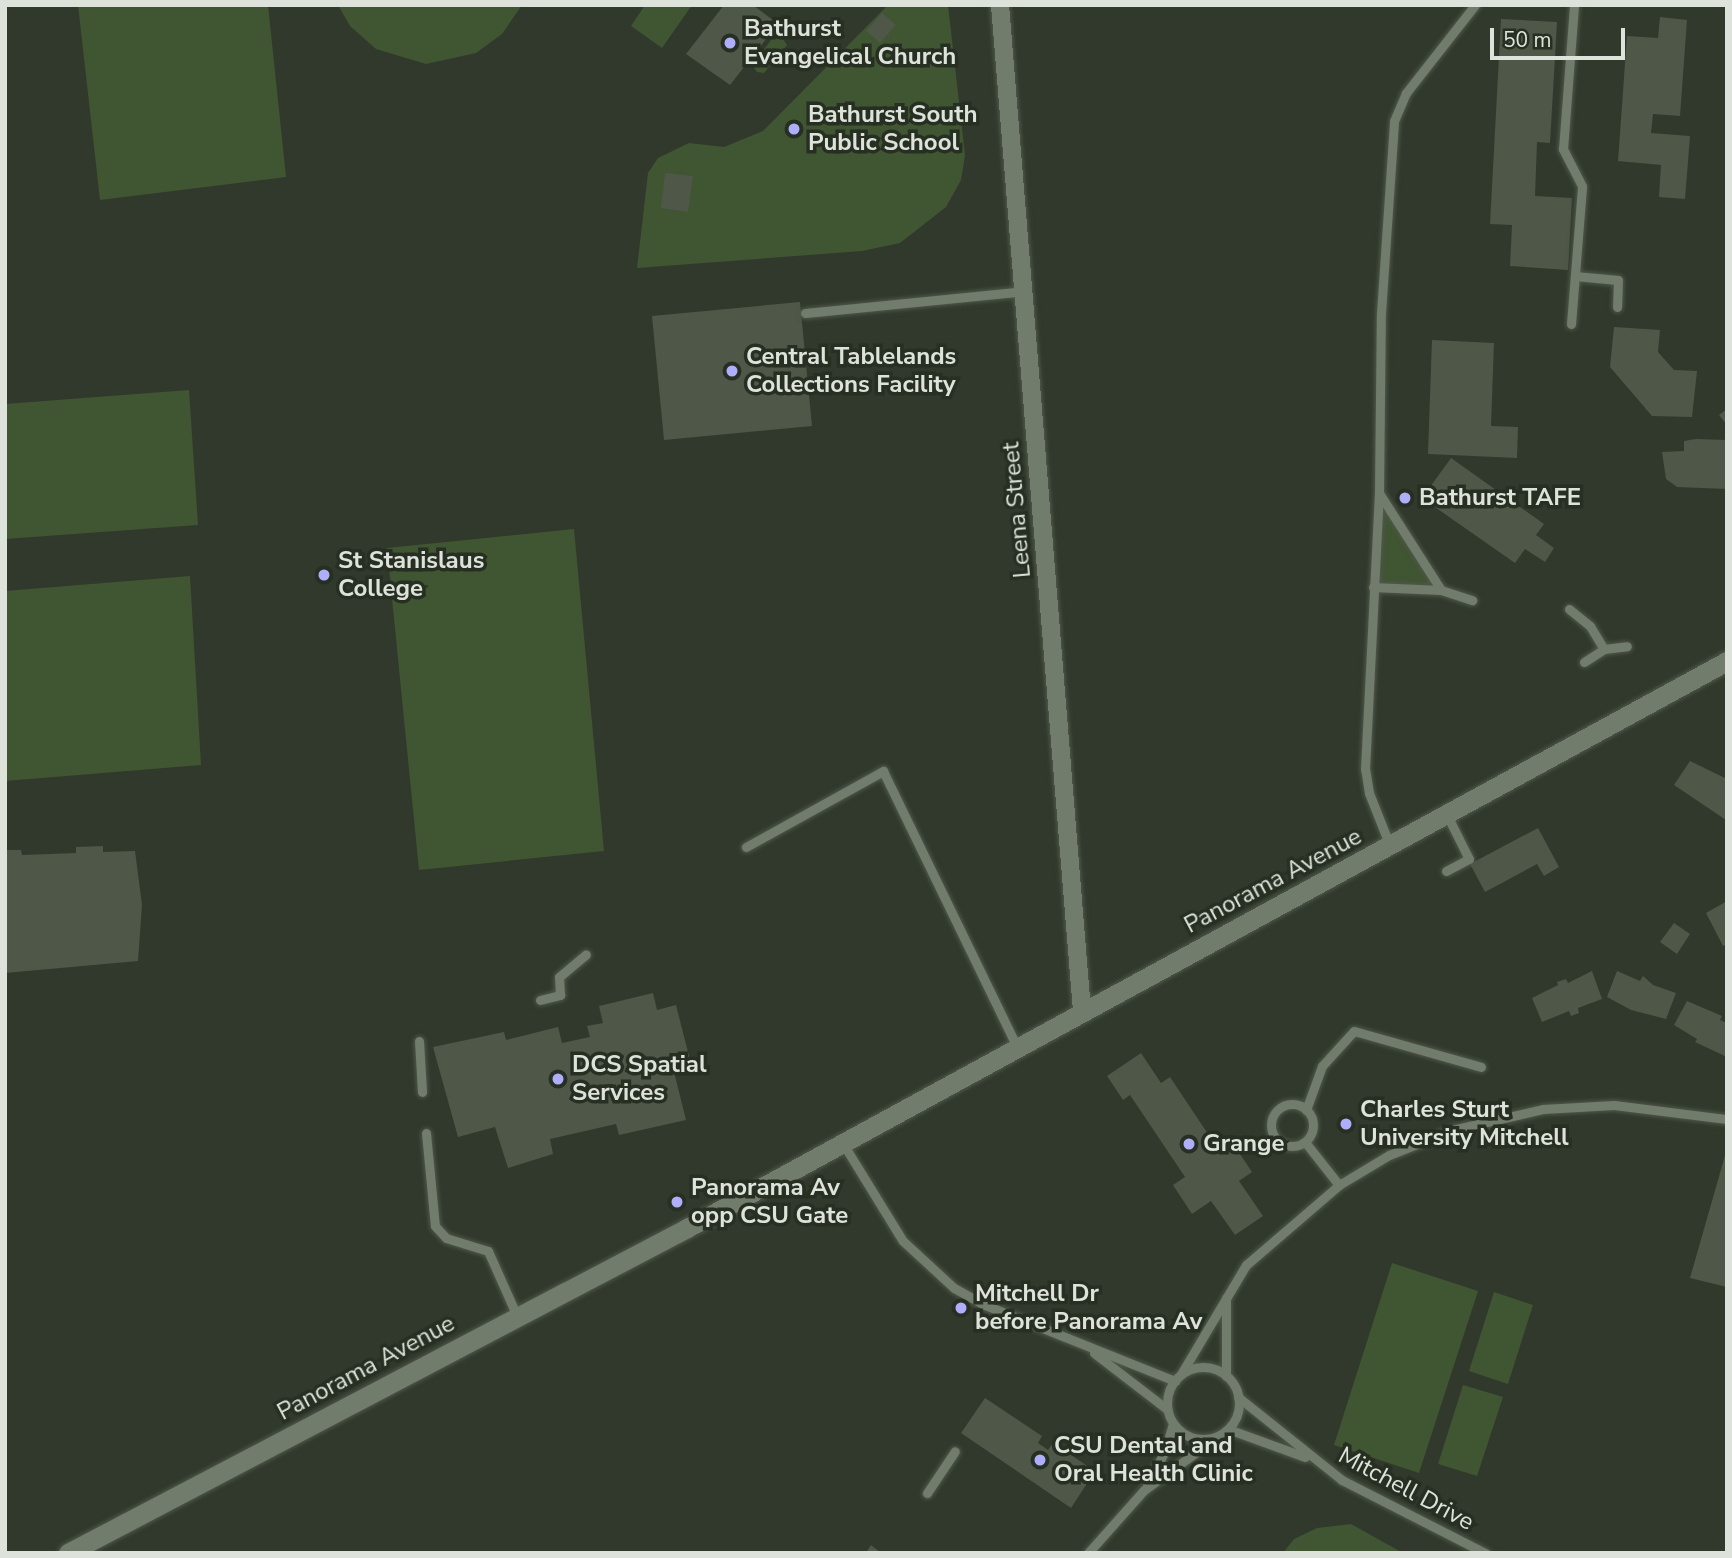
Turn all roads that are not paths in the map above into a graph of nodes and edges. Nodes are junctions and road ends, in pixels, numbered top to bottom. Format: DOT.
graph roads {
  1 [pos="1000,5"];
  2 [pos="1475,5"];
  3 [pos="1574,5"];
  4 [pos="1575,276"];
  5 [pos="1024,290"];
  6 [pos="1617,307"];
  7 [pos="805,313"];
  8 [pos="1571,324"];
  9 [pos="1379,494"];
  10 [pos="1373,587"];
  11 [pos="1441,590"];
  12 [pos="1472,600"];
  13 [pos="1569,609"];
  14 [pos="1628,646"];
  15 [pos="1604,649"];
  16 [pos="1727,661"];
  17 [pos="1584,662"];
  18 [pos="1447,815"];
  19 [pos="1390,846"];
  20 [pos="746,847"];
  21 [pos="1446,871"];
  22 [pos="586,954"];
  23 [pos="540,1000"];
  24 [pos="1082,1012"];
  25 [pos="419,1041"];
  26 [pos="1017,1047"];
  27 [pos="1481,1067"];
  28 [pos="422,1092"];
  29 [pos="1306,1110"];
  30 [pos="1727,1119"];
  31 [pos="426,1133"];
  32 [pos="842,1141"];
  33 [pos="1305,1142"];
  34 [pos="1339,1185"];
  35 [pos="1226,1296"];
  36 [pos="516,1316"];
  37 [pos="1085,1345"];
  38 [pos="1226,1376"];
  39 [pos="1178,1378"];
  40 [pos="1238,1397"];
  41 [pos="1168,1410"];
  42 [pos="1173,1423"];
  43 [pos="1228,1429"];
  44 [pos="1219,1435"];
  45 [pos="955,1451"];
  46 [pos="1310,1458"];
  47 [pos="1144,1490"];
  48 [pos="927,1493"];
  49 [pos="68,1553"];
  50 [pos="1088,1553"];
  51 [pos="1485,1553"];
  1 -- 5 [label="street, Leena Street"];
  2 -- 9 [label="lane"];
  3 -- 4 [label="lane"];
  4 -- 6 [label="lane"];
  4 -- 8 [label="lane"];
  5 -- 7 [label="lane"];
  5 -- 24 [label="street, Leena Street"];
  9 -- 10 [label="lane"];
  9 -- 11 [label="lane"];
  10 -- 11 [label="lane"];
  10 -- 19 [label="lane"];
  11 -- 12 [label="lane"];
  13 -- 15 [label="lane"];
  14 -- 15 [label="lane"];
  15 -- 17 [label="lane"];
  16 -- 18 [label="street, Panorama Avenue"];
  18 -- 19 [label="street, Panorama Avenue"];
  18 -- 21 [label="lane"];
  19 -- 24 [label="street, Panorama Avenue"];
  20 -- 26 [label="lane"];
  22 -- 23 [label="lane"];
  24 -- 26 [label="street, Panorama Avenue"];
  25 -- 28 [label="lane"];
  26 -- 32 [label="street, Panorama Avenue"];
  27 -- 29 [label="lane"];
  29 -- 33 [label="lane"];
  29 -- 33 [label="lane"];
  30 -- 34 [label="lane"];
  31 -- 36 [label="lane"];
  32 -- 36 [label="street, Panorama Avenue"];
  32 -- 37 [label="lane"];
  33 -- 34 [label="lane"];
  34 -- 35 [label="lane"];
  35 -- 38 [label="lane"];
  35 -- 39 [label="lane"];
  36 -- 49 [label="street, Panorama Avenue"];
  37 -- 39 [label="lane"];
  37 -- 41 [label="lane"];
  38 -- 39 [label="lane"];
  38 -- 40 [label="lane"];
  39 -- 41 [label="lane"];
  40 -- 43 [label="lane"];
  40 -- 46 [label="lane, Mitchell Drive"];
  41 -- 42 [label="lane"];
  42 -- 44 [label="lane"];
  42 -- 47 [label="lane"];
  43 -- 44 [label="lane"];
  43 -- 46 [label="lane, Mitchell Drive"];
  44 -- 47 [label="lane"];
  45 -- 48 [label="lane"];
  46 -- 51 [label="lane, Mitchell Drive"];
  47 -- 50 [label="lane"];
}
